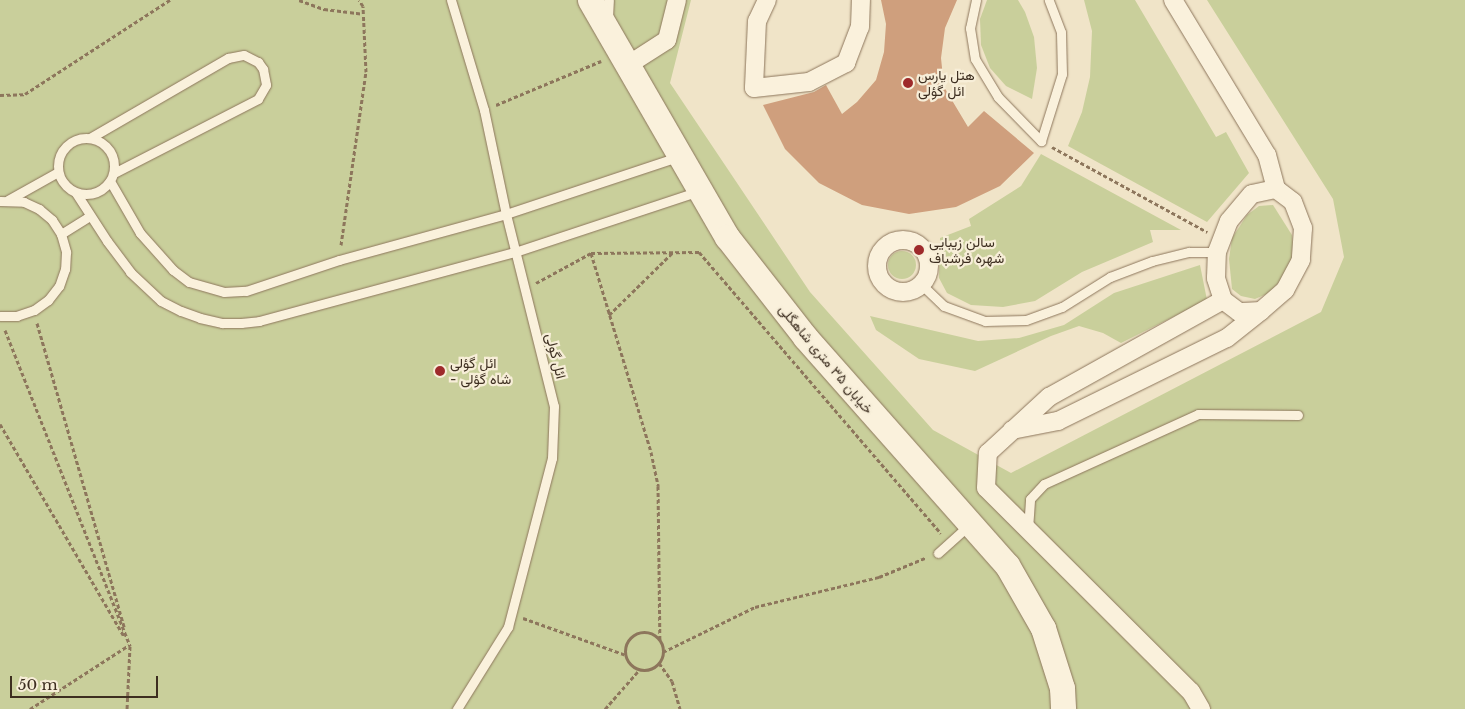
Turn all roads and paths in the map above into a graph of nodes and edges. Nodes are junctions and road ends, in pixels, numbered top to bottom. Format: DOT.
graph roads {
  1 [pos="170,0"];
  2 [pos="299,0"];
  3 [pos="359,0"];
  4 [pos="451,0"];
  5 [pos="590,0"];
  6 [pos="609,0"];
  7 [pos="677,0"];
  8 [pos="767,0"];
  9 [pos="861,0"];
  10 [pos="976,0"];
  11 [pos="1049,0"];
  12 [pos="1173,0"];
  13 [pos="363,14"];
  14 [pos="607,30"];
  15 [pos="624,59"];
  16 [pos="0,95"];
  17 [pos="484,110"];
  18 [pos="90,138"];
  19 [pos="1041,141"];
  20 [pos="680,156"];
  21 [pos="58,172"];
  22 [pos="112,177"];
  23 [pos="1276,189"];
  24 [pos="702,190"];
  25 [pos="76,193"];
  26 [pos="4,201"];
  27 [pos="506,214"];
  28 [pos="90,216"];
  29 [pos="61,234"];
  30 [pos="1218,246"];
  31 [pos="515,252"];
  32 [pos="674,252"];
  33 [pos="591,253"];
  34 [pos="339,260"];
  35 [pos="922,285"];
  36 [pos="525,289"];
  37 [pos="1223,300"];
  38 [pos="34,310"];
  39 [pos="1262,311"];
  40 [pos="610,315"];
  41 [pos="0,316"];
  42 [pos="4,327"];
  43 [pos="1298,415"];
  44 [pos="0,424"];
  45 [pos="1012,430"];
  46 [pos="970,524"];
  47 [pos="1028,530"];
  48 [pos="950,543"];
  49 [pos="938,553"];
  50 [pos="512,614"];
  51 [pos="660,640"];
  52 [pos="130,646"];
  53 [pos="663,652"];
  54 [pos="626,654"];
  55 [pos="659,663"];
  56 [pos="640,669"];
  57 [pos="30,709"];
  58 [pos="128,709"];
  59 [pos="457,709"];
  60 [pos="605,709"];
  61 [pos="680,709"];
  62 [pos="1063,709"];
  63 [pos="1202,709"];
  1 -- 16 [label="path"];
  2 -- 13 [label="path"];
  3 -- 13 [label="path"];
  4 -- 17 [label="lane, ائل گولی"];
  5 -- 14 [label="street, خیابان ۳۵ متری شاهگلی"];
  6 -- 14 [label="lane"];
  7 -- 15 [label="street"];
  8 -- 9 [label="street"];
  10 -- 19 [label="lane"];
  11 -- 19 [label="lane"];
  12 -- 23 [label="street"];
  13 -- 34 [label="path"];
  14 -- 15 [label="street, خیابان ۳۵ متری شاهگلی"];
  15 -- 17 [label="path"];
  15 -- 20 [label="street, خیابان ۳۵ متری شاهگلی"];
  17 -- 27 [label="lane, ائل گولی"];
  18 -- 21 [label="lane"];
  18 -- 22 [label="lane"];
  18 -- 22 [label="lane"];
  19 -- 30 [label="path"];
  20 -- 24 [label="street, خیابان ۳۵ متری شاهگلی"];
  20 -- 27 [label="lane"];
  21 -- 25 [label="lane"];
  21 -- 26 [label="lane"];
  22 -- 25 [label="lane"];
  22 -- 34 [label="lane"];
  23 -- 30 [label="street"];
  23 -- 39 [label="street"];
  24 -- 31 [label="lane"];
  24 -- 46 [label="street, خیابان ۳۵ متری شاهگلی"];
  25 -- 28 [label="lane"];
  26 -- 29 [label="lane"];
  27 -- 31 [label="lane, ائل گولی"];
  27 -- 34 [label="lane"];
  28 -- 29 [label="lane"];
  28 -- 31 [label="lane"];
  29 -- 38 [label="lane"];
  30 -- 35 [label="lane"];
  30 -- 37 [label="street"];
  31 -- 36 [label="lane, ائل گولی"];
  32 -- 33 [label="path"];
  32 -- 40 [label="path"];
  32 -- 48 [label="path"];
  33 -- 36 [label="path"];
  33 -- 40 [label="path"];
  36 -- 50 [label="lane, ائل گولی"];
  37 -- 39 [label="street"];
  37 -- 45 [label="street"];
  38 -- 41 [label="lane"];
  38 -- 52 [label="path"];
  39 -- 45 [label="street"];
  40 -- 51 [label="path"];
  42 -- 52 [label="path"];
  43 -- 47 [label="lane"];
  44 -- 52 [label="path"];
  45 -- 47 [label="street"];
  46 -- 48 [label="lane"];
  46 -- 62 [label="street, خیابان ۳۵ متری شاهگلی"];
  47 -- 63 [label="street"];
  48 -- 49 [label="lane"];
  49 -- 53 [label="path"];
  50 -- 54 [label="path"];
  50 -- 59 [label="lane, ائل گولی"];
  51 -- 53 [label="path"];
  51 -- 54 [label="path"];
  52 -- 57 [label="path"];
  52 -- 58 [label="path"];
  53 -- 55 [label="path"];
  54 -- 56 [label="path"];
  55 -- 56 [label="path"];
  55 -- 61 [label="path"];
  56 -- 60 [label="path"];
}
